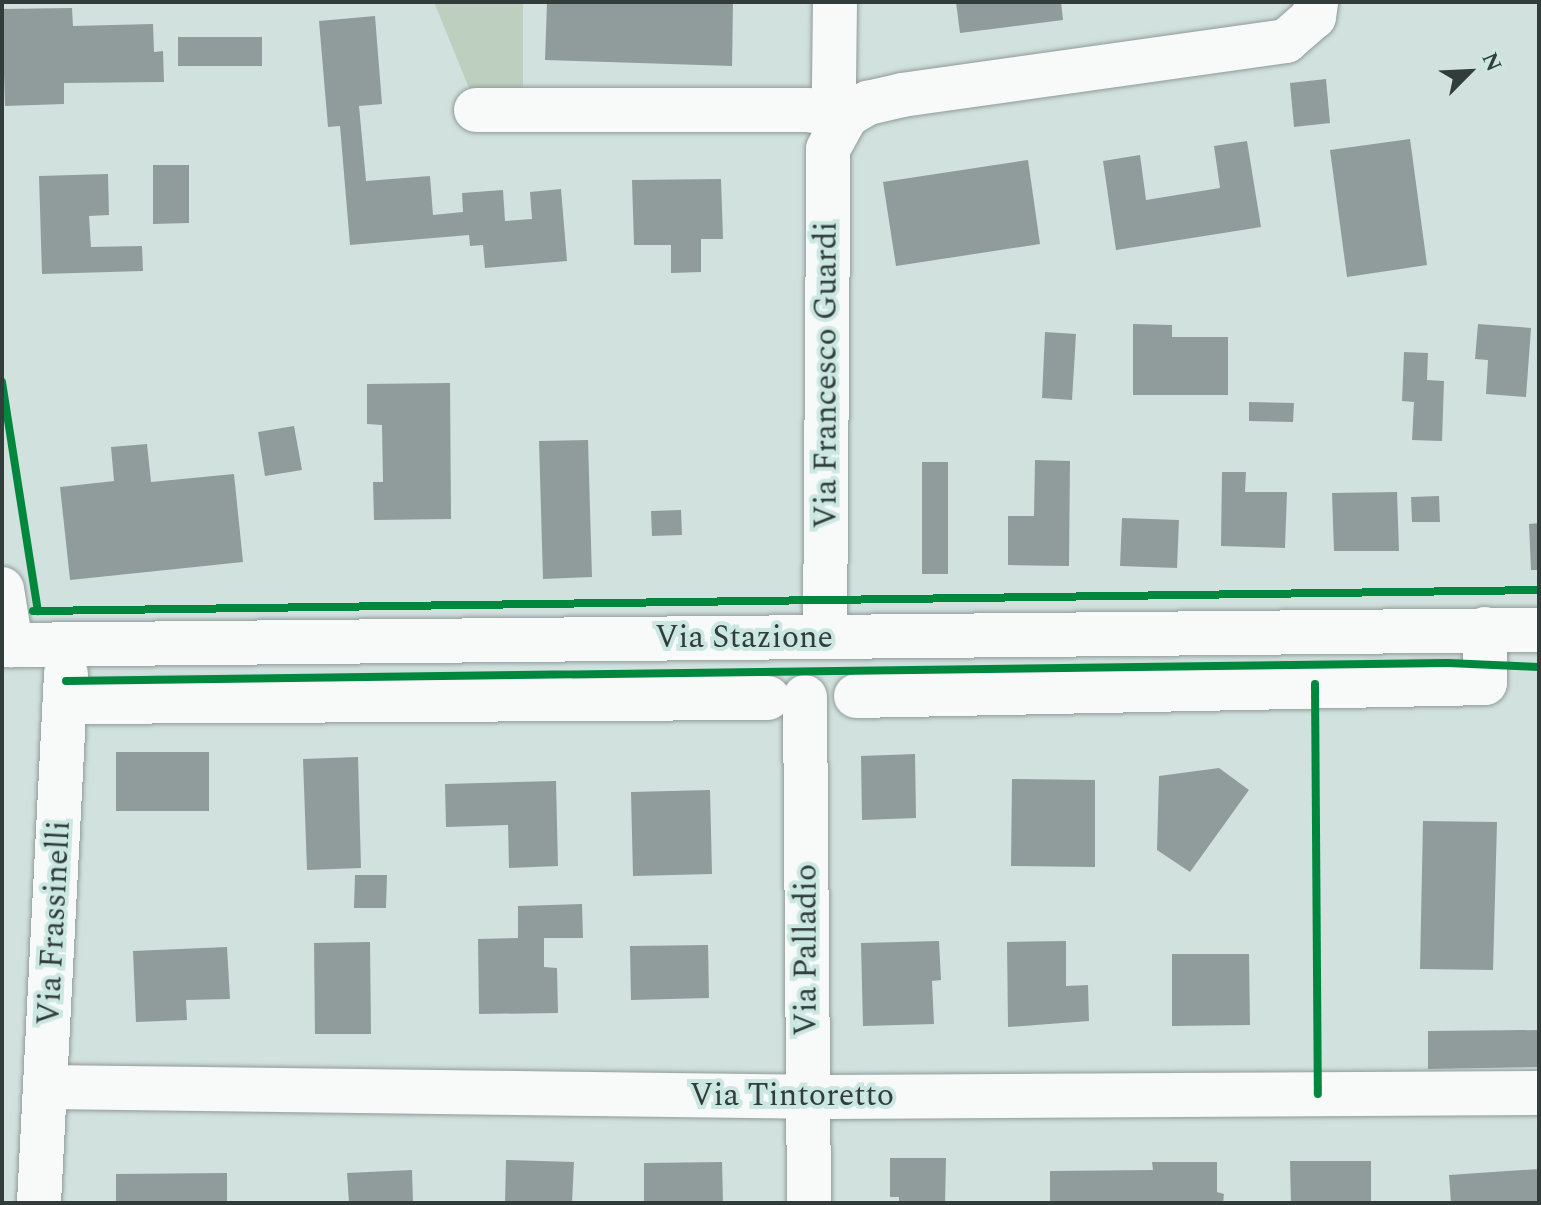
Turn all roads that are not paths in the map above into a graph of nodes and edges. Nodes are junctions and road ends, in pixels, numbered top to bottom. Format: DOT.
graph roads {
  1 [pos="835,2"];
  2 [pos="1316,2"];
  3 [pos="476,110"];
  4 [pos="846,116"];
  5 [pos="2,589"];
  6 [pos="1485,629"];
  7 [pos="1539,630"];
  8 [pos="767,637"];
  9 [pos="841,637"];
  10 [pos="66,644"];
  11 [pos="6,645"];
  12 [pos="856,696"];
  13 [pos="787,697"];
  14 [pos="66,702"];
  15 [pos="46,1087"];
  16 [pos="1539,1093"];
  17 [pos="808,1097"];
  18 [pos="39,1203"];
  19 [pos="809,1203"];
  1 -- 4 [label="street"];
  2 -- 4 [label="street"];
  3 -- 4 [label="street"];
  4 -- 9 [label="street, Via Francesco Guardi"];
  5 -- 11 [label="street"];
  6 -- 7 [label="street, Via Stazione"];
  6 -- 9 [label="street, Via Stazione"];
  6 -- 12 [label="street, Via Stazione"];
  8 -- 9 [label="street, Via Stazione"];
  8 -- 10 [label="street, Via Stazione"];
  8 -- 13 [label="street, Via Palladio"];
  9 -- 12 [label="street, Via Francesco Guardi"];
  10 -- 11 [label="street, Via Stazione"];
  10 -- 14 [label="street, Via Frassinelli"];
  12 -- 13 [label="street, Via Stazione"];
  13 -- 14 [label="street, Via Stazione"];
  13 -- 17 [label="street, Via Palladio"];
  14 -- 15 [label="street, Via Frassinelli"];
  15 -- 17 [label="street, Via Tintoretto"];
  15 -- 18 [label="street, Via Frassinelli"];
  16 -- 17 [label="street, Via Tintoretto"];
  17 -- 19 [label="street, Via Palladio"];
}
